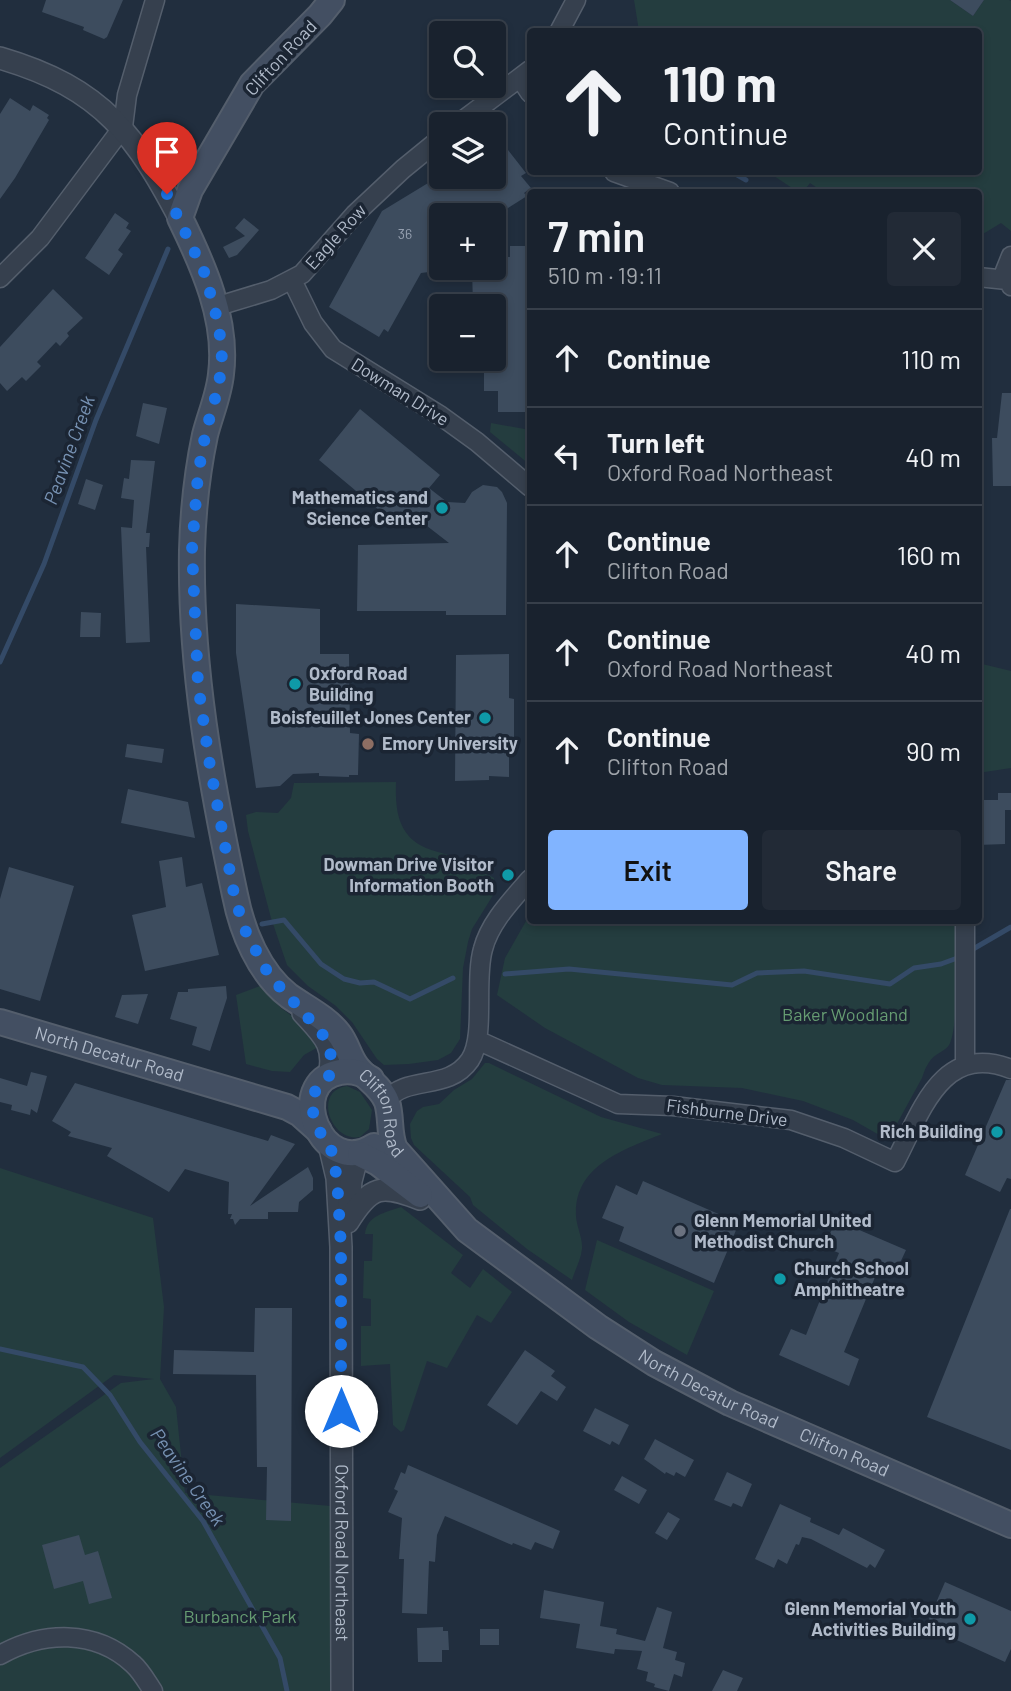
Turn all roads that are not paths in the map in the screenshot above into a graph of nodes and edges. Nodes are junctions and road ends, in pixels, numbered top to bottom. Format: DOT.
graph roads {
  1 [pos="155,0"];
  2 [pos="332,0"];
  3 [pos="576,0"];
  4 [pos="561,28"];
  5 [pos="0,58"];
  6 [pos="527,81"];
  7 [pos="477,112"];
  8 [pos="123,127"];
  9 [pos="429,148"];
  10 [pos="622,175"];
  11 [pos="662,189"];
  12 [pos="194,246"];
  13 [pos="1011,256"];
  14 [pos="205,274"];
  15 [pos="0,278"];
  16 [pos="982,278"];
  17 [pos="292,280"];
  18 [pos="1009,283"];
  19 [pos="217,317"];
  20 [pos="222,359"];
  21 [pos="527,484"];
  22 [pos="192,580"];
  23 [pos="197,671"];
  24 [pos="527,883"];
  25 [pos="965,924"];
  26 [pos="286,993"];
  27 [pos="0,1022"];
  28 [pos="477,1040"];
  29 [pos="965,1065"];
  30 [pos="1011,1069"];
  31 [pos="365,1075"];
  32 [pos="324,1081"];
  33 [pos="219,1085"];
  34 [pos="388,1111"];
  35 [pos="324,1138"];
  36 [pos="359,1154"];
  37 [pos="430,1203"];
  38 [pos="348,1222"];
  39 [pos="467,1230"];
  40 [pos="341,1247"];
  41 [pos="1011,1525"];
  42 [pos="0,1655"];
  43 [pos="341,1690"];
  44 [pos="153,1691"];
  1 -- 8 [label="street"];
  2 -- 12 [label="main road, Clifton Road"];
  3 -- 4 [label="street"];
  5 -- 8 [label="street"];
  6 -- 7 [label="street"];
  8 -- 12 [label="street"];
  8 -- 15 [label="street"];
  9 -- 17 [label="street, Eagle Row"];
  10 -- 11 [label="street"];
  12 -- 14 [label="street"];
  13 -- 18 [label="street"];
  14 -- 19 [label="main road"];
  16 -- 18 [label="street"];
  17 -- 19 [label="street, Eagle Row"];
  17 -- 21 [label="street, Dowman Drive"];
  19 -- 20 [label="main road"];
  20 -- 22 [label="street"];
  22 -- 23 [label="main road"];
  23 -- 26 [label="street"];
  24 -- 28 [label="street"];
  25 -- 29 [label="street"];
  26 -- 31 [label="street"];
  26 -- 32 [label="street"];
  27 -- 33 [label="main road, North Decatur Road"];
  28 -- 29 [label="street, Fishburne Drive"];
  28 -- 34 [label="street"];
  29 -- 30 [label="street"];
  31 -- 32 [label="main road"];
  31 -- 34 [label="main road, Clifton Road"];
  32 -- 33 [label="main road, North Decatur Road"];
  32 -- 35 [label="main road"];
  33 -- 35 [label="main road, North Decatur Road"];
  34 -- 36 [label="main road"];
  34 -- 39 [label="main road, Clifton Road"];
  35 -- 36 [label="main road"];
  35 -- 40 [label="street, Oxford Road Northeast"];
  36 -- 37 [label="main road"];
  36 -- 38 [label="street, Oxford Road Northeast"];
  37 -- 38 [label="street"];
  37 -- 39 [label="main road"];
  38 -- 40 [label="street, Oxford Road Northeast"];
  39 -- 41 [label="main road, Clifton Road"];
  40 -- 43 [label="street, Oxford Road Northeast"];
  42 -- 44 [label="street"];
}
